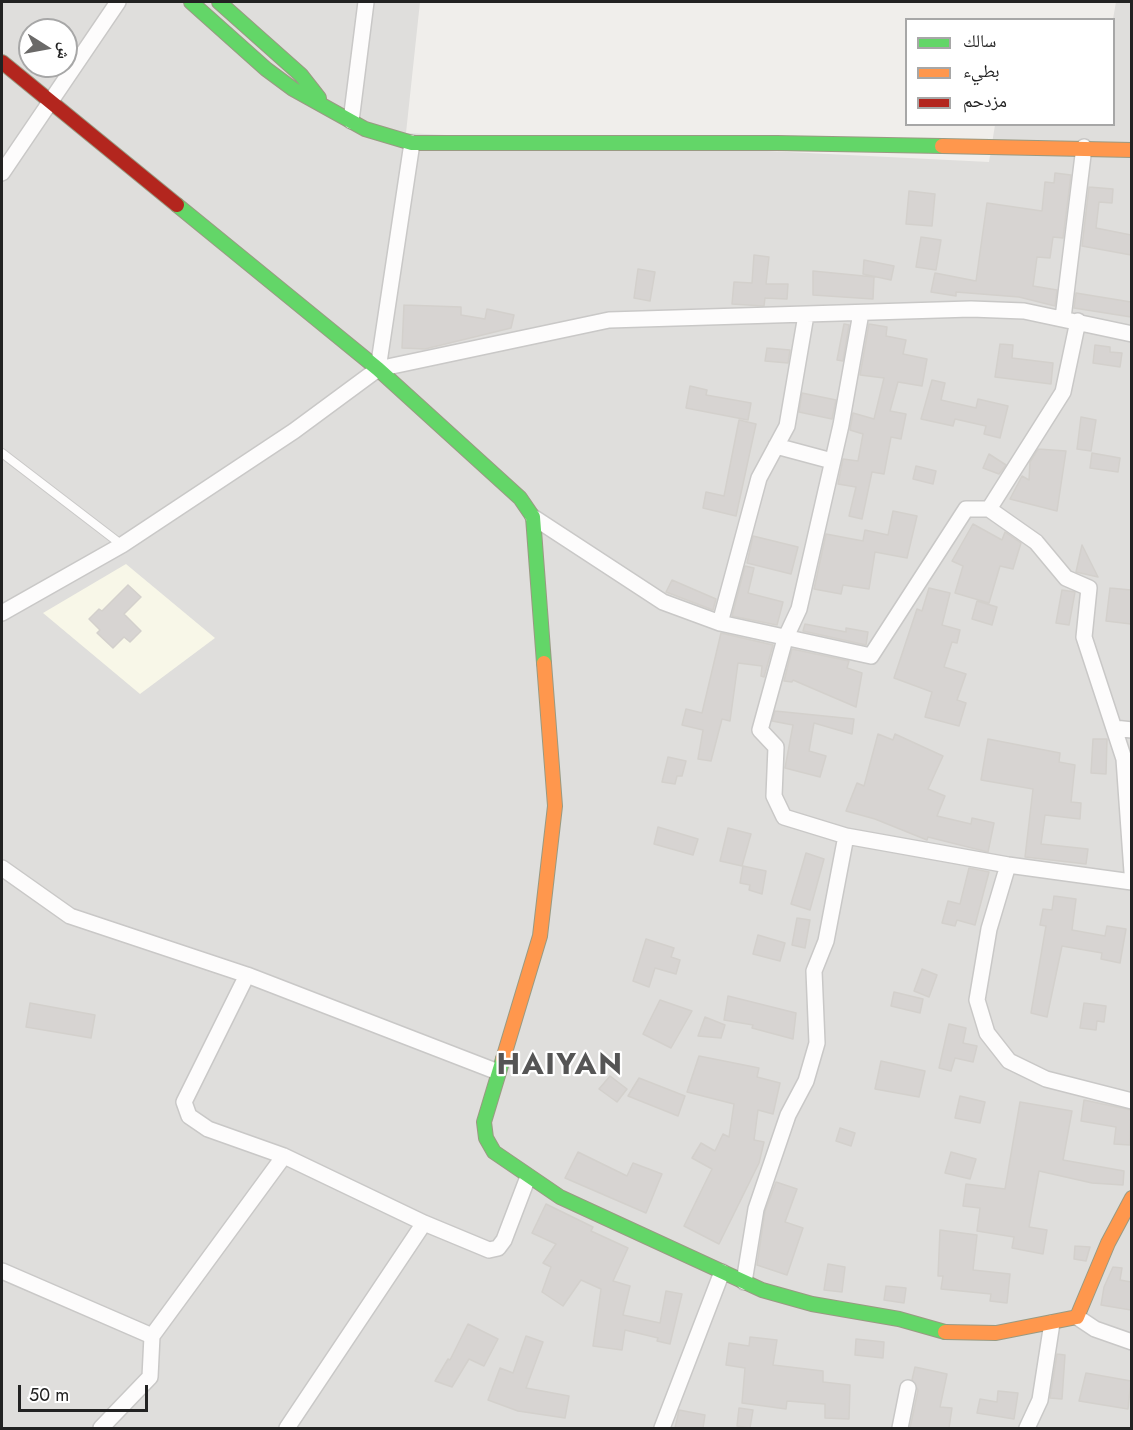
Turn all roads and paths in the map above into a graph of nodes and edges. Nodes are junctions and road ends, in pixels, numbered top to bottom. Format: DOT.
graph roads {
  1 [pos="118,2"];
  2 [pos="191,2"];
  3 [pos="219,2"];
  4 [pos="366,2"];
  5 [pos="2,62"];
  6 [pos="50,103"];
  7 [pos="322,105"];
  8 [pos="351,121"];
  9 [pos="412,143"];
  10 [pos="1084,147"];
  11 [pos="1131,150"];
  12 [pos="2,173"];
  13 [pos="861,313"];
  14 [pos="806,315"];
  15 [pos="1063,318"];
  16 [pos="1078,321"];
  17 [pos="1131,334"];
  18 [pos="378,369"];
  19 [pos="776,446"];
  20 [pos="2,453"];
  21 [pos="832,461"];
  22 [pos="989,509"];
  23 [pos="533,517"];
  24 [pos="122,546"];
  25 [pos="2,613"];
  26 [pos="720,623"];
  27 [pos="784,639"];
  28 [pos="1114,728"];
  29 [pos="1131,730"];
  30 [pos="846,836"];
  31 [pos="1008,865"];
  32 [pos="2,868"];
  33 [pos="1131,872"];
  34 [pos="1131,882"];
  35 [pos="247,975"];
  36 [pos="498,1072"];
  37 [pos="1131,1101"];
  38 [pos="284,1156"];
  39 [pos="528,1177"];
  40 [pos="1131,1198"];
  41 [pos="424,1223"];
  42 [pos="2,1271"];
  43 [pos="722,1272"];
  44 [pos="744,1282"];
  45 [pos="1077,1317"];
  46 [pos="1052,1323"];
  47 [pos="152,1336"];
  48 [pos="1131,1342"];
  49 [pos="908,1388"];
  50 [pos="101,1428"];
  51 [pos="287,1428"];
  52 [pos="662,1428"];
  53 [pos="900,1428"];
  54 [pos="1027,1428"];
  1 -- 6 [label="street"];
  2 -- 7 [label="street"];
  3 -- 7 [label="street"];
  4 -- 8 [label="street"];
  5 -- 6 [label="street"];
  6 -- 12 [label="street"];
  6 -- 18 [label="street"];
  7 -- 8 [label="street"];
  8 -- 9 [label="street"];
  9 -- 10 [label="street"];
  9 -- 18 [label="street"];
  10 -- 11 [label="street"];
  10 -- 15 [label="street"];
  13 -- 14 [label="street"];
  13 -- 15 [label="street"];
  13 -- 21 [label="street"];
  14 -- 18 [label="street"];
  14 -- 19 [label="street"];
  15 -- 16 [label="street"];
  16 -- 17 [label="street"];
  16 -- 22 [label="street"];
  18 -- 23 [label="street"];
  18 -- 24 [label="street"];
  19 -- 21 [label="street"];
  19 -- 26 [label="street"];
  20 -- 24 [label="lane"];
  21 -- 27 [label="street"];
  22 -- 27 [label="street"];
  22 -- 28 [label="street"];
  23 -- 26 [label="street"];
  23 -- 36 [label="street"];
  24 -- 25 [label="street"];
  26 -- 27 [label="street"];
  27 -- 30 [label="street"];
  28 -- 29 [label="street"];
  28 -- 33 [label="street"];
  30 -- 31 [label="street"];
  30 -- 44 [label="street"];
  31 -- 34 [label="street"];
  31 -- 37 [label="street"];
  32 -- 35 [label="street"];
  35 -- 36 [label="street"];
  35 -- 38 [label="street"];
  36 -- 39 [label="street"];
  38 -- 41 [label="street"];
  38 -- 47 [label="street"];
  39 -- 41 [label="street"];
  39 -- 43 [label="street"];
  40 -- 45 [label="street"];
  41 -- 51 [label="street"];
  42 -- 47 [label="street"];
  43 -- 44 [label="street"];
  43 -- 52 [label="street"];
  44 -- 46 [label="street"];
  45 -- 46 [label="street"];
  45 -- 48 [label="street"];
  46 -- 54 [label="street"];
  47 -- 50 [label="street"];
  49 -- 53 [label="street"];
}
